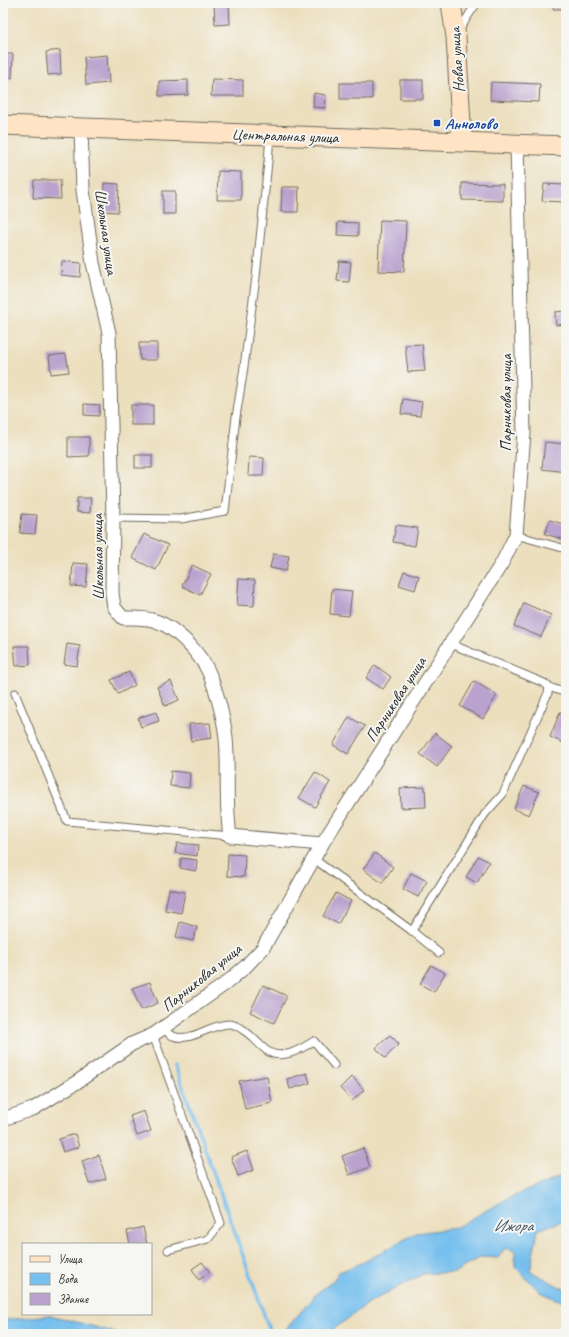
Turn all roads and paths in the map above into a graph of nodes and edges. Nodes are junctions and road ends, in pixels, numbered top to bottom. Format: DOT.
graph roads {
  1 [pos="451,3"];
  2 [pos="477,3"];
  3 [pos="456,37"];
  4 [pos="3,125"];
  5 [pos="81,128"];
  6 [pos="270,135"];
  7 [pos="462,141"];
  8 [pos="517,144"];
  9 [pos="566,146"];
  10 [pos="113,518"];
  11 [pos="516,535"];
  12 [pos="566,549"];
  13 [pos="451,644"];
  14 [pos="549,687"];
  15 [pos="15,693"];
  16 [pos="566,693"];
  17 [pos="230,836"];
  18 [pos="322,844"];
  19 [pos="314,859"];
  20 [pos="412,931"];
  21 [pos="439,953"];
  22 [pos="158,1032"];
  23 [pos="334,1065"];
  24 [pos="3,1119"];
  25 [pos="168,1250"];
  1 -- 3 [label="main road, Новая улица"];
  2 -- 3 [label="lane"];
  3 -- 7 [label="main road, Новая улица"];
  4 -- 5 [label="main road, Центральная улица"];
  5 -- 6 [label="main road, Центральная улица"];
  5 -- 10 [label="street, Школьная улица"];
  6 -- 7 [label="main road, Центральная улица"];
  6 -- 10 [label="lane"];
  7 -- 8 [label="main road, Центральная улица"];
  8 -- 9 [label="main road, Центральная улица"];
  8 -- 11 [label="street, Парниковая улица"];
  10 -- 17 [label="street, Школьная улица"];
  11 -- 12 [label="lane"];
  11 -- 13 [label="street, Парниковая улица"];
  13 -- 14 [label="lane"];
  13 -- 18 [label="street, Парниковая улица"];
  14 -- 16 [label="lane"];
  14 -- 20 [label="lane"];
  15 -- 17 [label="lane"];
  17 -- 18 [label="street"];
  18 -- 19 [label="street, Парниковая улица"];
  19 -- 20 [label="lane"];
  19 -- 22 [label="street, Парниковая улица"];
  20 -- 21 [label="lane"];
  22 -- 23 [label="lane"];
  22 -- 24 [label="street, Парниковая улица"];
  22 -- 25 [label="lane"];
}
